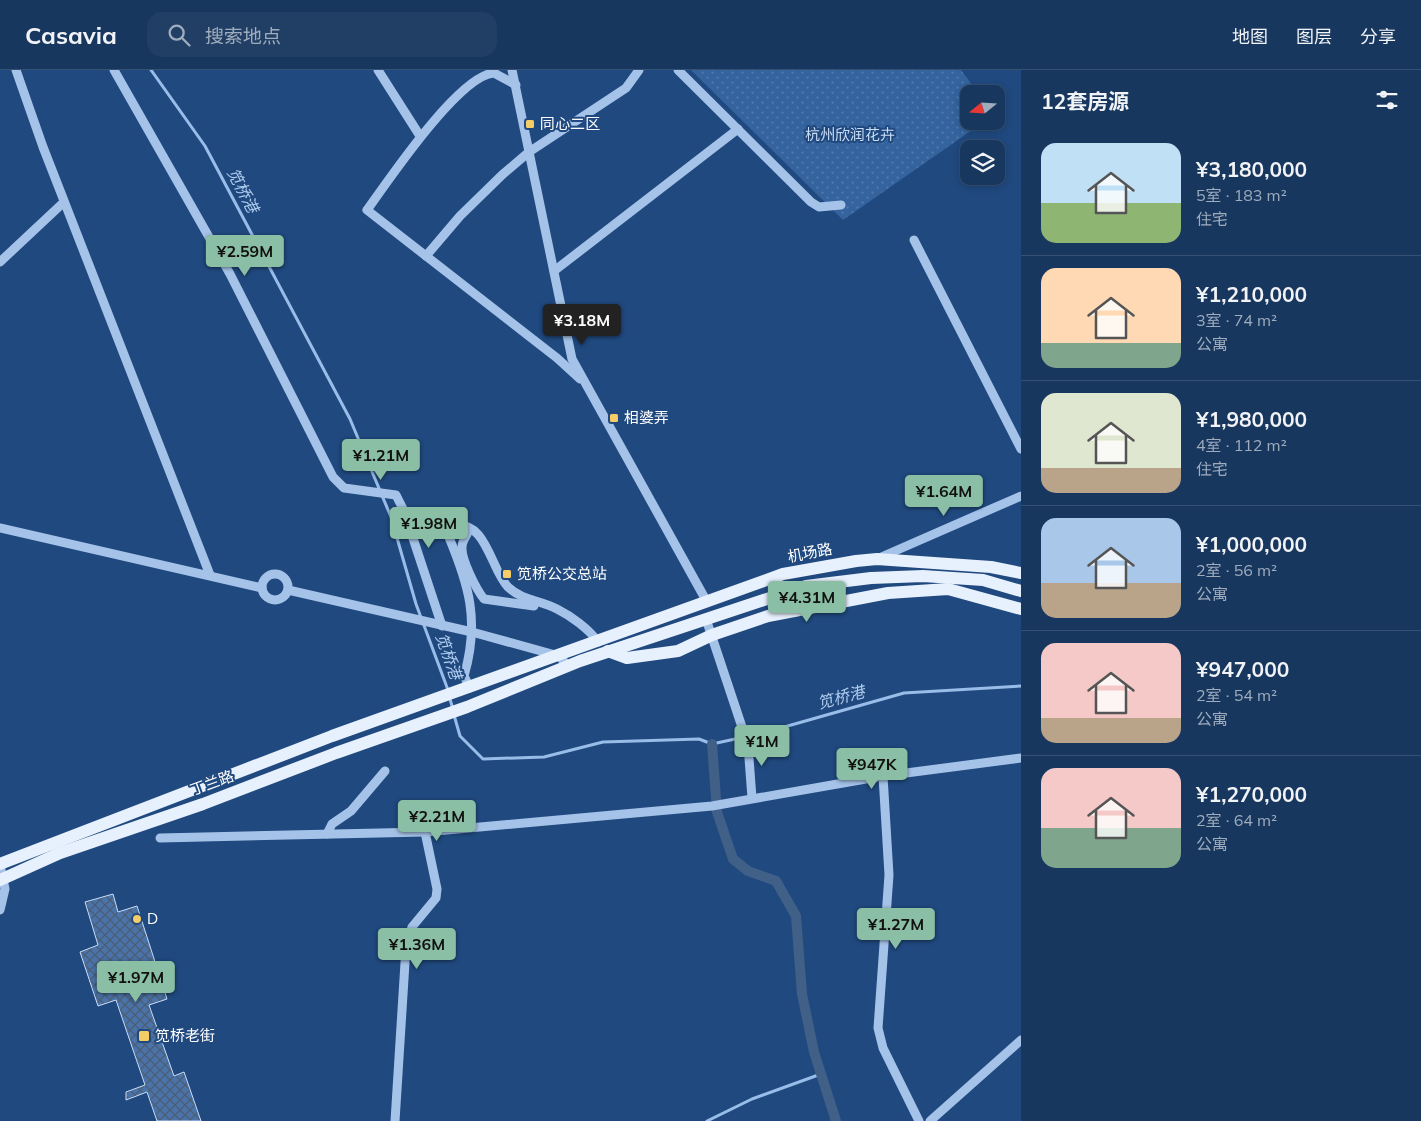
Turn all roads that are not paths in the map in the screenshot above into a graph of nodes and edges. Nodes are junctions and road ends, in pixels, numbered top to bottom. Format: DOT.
graph roads {
  1 [pos="16,70"];
  2 [pos="114,70"];
  3 [pos="378,70"];
  4 [pos="512,70"];
  5 [pos="639,70"];
  6 [pos="678,70"];
  7 [pos="516,85"];
  8 [pos="738,129"];
  9 [pos="420,136"];
  10 [pos="529,152"];
  11 [pos="64,202"];
  12 [pos="841,205"];
  13 [pos="914,240"];
  14 [pos="426,256"];
  15 [pos="0,262"];
  16 [pos="554,271"];
  17 [pos="584,382"];
  18 [pos="1021,448"];
  19 [pos="1021,496"];
  20 [pos="463,524"];
  21 [pos="0,528"];
  22 [pos="877,559"];
  23 [pos="1021,573"];
  24 [pos="210,575"];
  25 [pos="262,588"];
  26 [pos="288,590"];
  27 [pos="1021,591"];
  28 [pos="707,602"];
  29 [pos="556,608"];
  30 [pos="1021,609"];
  31 [pos="706,619"];
  32 [pos="439,625"];
  33 [pos="472,632"];
  34 [pos="712,634"];
  35 [pos="598,642"];
  36 [pos="608,651"];
  37 [pos="559,656"];
  38 [pos="568,666"];
  39 [pos="465,689"];
  40 [pos="1021,758"];
  41 [pos="385,771"];
  42 [pos="883,776"];
  43 [pos="752,798"];
  44 [pos="426,832"];
  45 [pos="327,834"];
  46 [pos="160,838"];
  47 [pos="0,864"];
  48 [pos="2,879"];
  49 [pos="0,910"];
  50 [pos="1021,1040"];
  51 [pos="395,1121"];
  52 [pos="919,1121"];
  53 [pos="930,1121"];
  1 -- 11 [label="street"];
  2 -- 32 [label="street"];
  3 -- 9 [label="street"];
  4 -- 7 [label="street"];
  5 -- 10 [label="street"];
  6 -- 8 [label="street"];
  7 -- 9 [label="street"];
  7 -- 10 [label="street"];
  8 -- 12 [label="street"];
  8 -- 16 [label="street"];
  9 -- 14 [label="street"];
  10 -- 14 [label="street"];
  10 -- 16 [label="street"];
  11 -- 15 [label="street"];
  11 -- 24 [label="street"];
  13 -- 18 [label="street"];
  14 -- 17 [label="street"];
  16 -- 17 [label="street"];
  17 -- 28 [label="street"];
  19 -- 22 [label="street"];
  20 -- 29 [label="street"];
  20 -- 29 [label="street"];
  20 -- 33 [label="street"];
  21 -- 24 [label="street"];
  22 -- 23 [label="main road, 机场路"];
  22 -- 28 [label="main road, 机场路"];
  24 -- 25 [label="street"];
  25 -- 26 [label="street"];
  25 -- 26 [label="street"];
  26 -- 32 [label="street"];
  27 -- 31 [label="main road, 机场路"];
  28 -- 35 [label="main road, 机场路"];
  29 -- 35 [label="street"];
  30 -- 34 [label="main road"];
  31 -- 34 [label="street"];
  31 -- 36 [label="main road, 机场路"];
  32 -- 33 [label="street"];
  33 -- 37 [label="street"];
  33 -- 39 [label="street"];
  34 -- 36 [label="main road"];
  34 -- 43 [label="street"];
  35 -- 37 [label="main road, 机场路"];
  36 -- 38 [label="main road, 机场路"];
  37 -- 38 [label="street"];
  37 -- 39 [label="main road"];
  38 -- 48 [label="main road, 丁兰路"];
  39 -- 47 [label="main road, 丁兰路"];
  40 -- 42 [label="street"];
  41 -- 45 [label="street"];
  42 -- 43 [label="street"];
  42 -- 52 [label="street"];
  43 -- 44 [label="street"];
  44 -- 45 [label="street"];
  44 -- 51 [label="street"];
  45 -- 46 [label="street"];
  47 -- 48 [label="street"];
  48 -- 49 [label="street"];
  50 -- 53 [label="street"];
}
